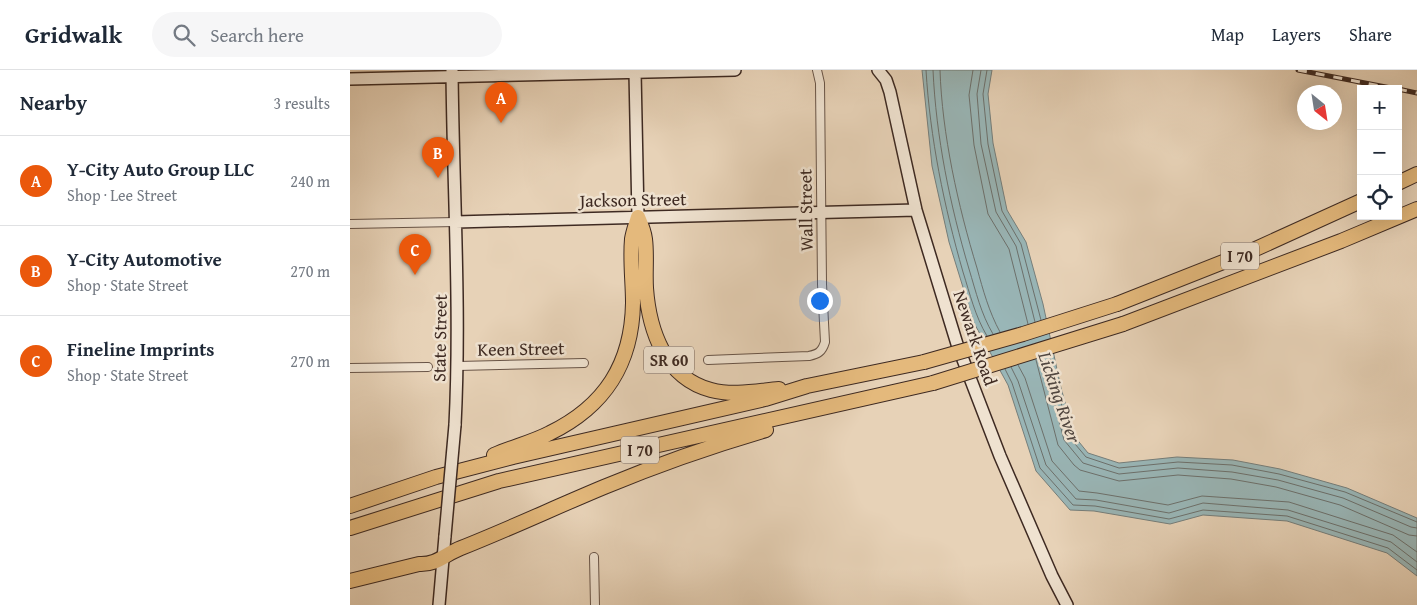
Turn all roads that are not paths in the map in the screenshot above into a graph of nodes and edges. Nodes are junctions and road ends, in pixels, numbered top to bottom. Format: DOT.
graph roads {
  1 [pos="735,70"];
  2 [pos="817,70"];
  3 [pos="635,71"];
  4 [pos="880,71"];
  5 [pos="452,73"];
  6 [pos="350,80"];
  7 [pos="1417,174"];
  8 [pos="1402,181"];
  9 [pos="1357,203"];
  10 [pos="1417,209"];
  11 [pos="916,210"];
  12 [pos="821,212"];
  13 [pos="638,217"];
  14 [pos="456,222"];
  15 [pos="350,224"];
  16 [pos="708,360"];
  17 [pos="584,363"];
  18 [pos="428,366"];
  19 [pos="458,366"];
  20 [pos="350,368"];
  21 [pos="807,386"];
  22 [pos="820,409"];
  23 [pos="436,477"];
  24 [pos="350,506"];
  25 [pos="350,528"];
  26 [pos="443,557"];
  27 [pos="594,557"];
  28 [pos="350,581"];
  29 [pos="439,605"];
  30 [pos="595,605"];
  31 [pos="1067,605"];
  1 -- 3 [label="street"];
  2 -- 12 [label="street, Wall Street"];
  3 -- 5 [label="street"];
  3 -- 13 [label="street"];
  4 -- 11 [label="street, Newark Road"];
  5 -- 6 [label="street"];
  5 -- 14 [label="street, State Street"];
  7 -- 8 [label="highway"];
  9 -- 21 [label="highway, I 70, bridge"];
  10 -- 22 [label="highway, I 70, bridge"];
  11 -- 12 [label="street, Jackson Street"];
  11 -- 31 [label="street, Newark Road"];
  12 -- 13 [label="street, Jackson Street"];
  12 -- 16 [label="street, Wall Street"];
  13 -- 14 [label="street, Jackson Street"];
  13 -- 21 [label="highway, SR 60"];
  13 -- 23 [label="highway"];
  14 -- 15 [label="street, Jackson Street"];
  14 -- 19 [label="street, State Street"];
  17 -- 19 [label="street, Keen Street"];
  18 -- 20 [label="street"];
  19 -- 26 [label="street, State Street, bridge"];
  21 -- 23 [label="highway, I 70"];
  22 -- 25 [label="highway, I 70"];
  22 -- 26 [label="highway"];
  23 -- 24 [label="highway, I 70"];
  26 -- 28 [label="highway"];
  26 -- 29 [label="street, State Street"];
  27 -- 30 [label="street"];
}
